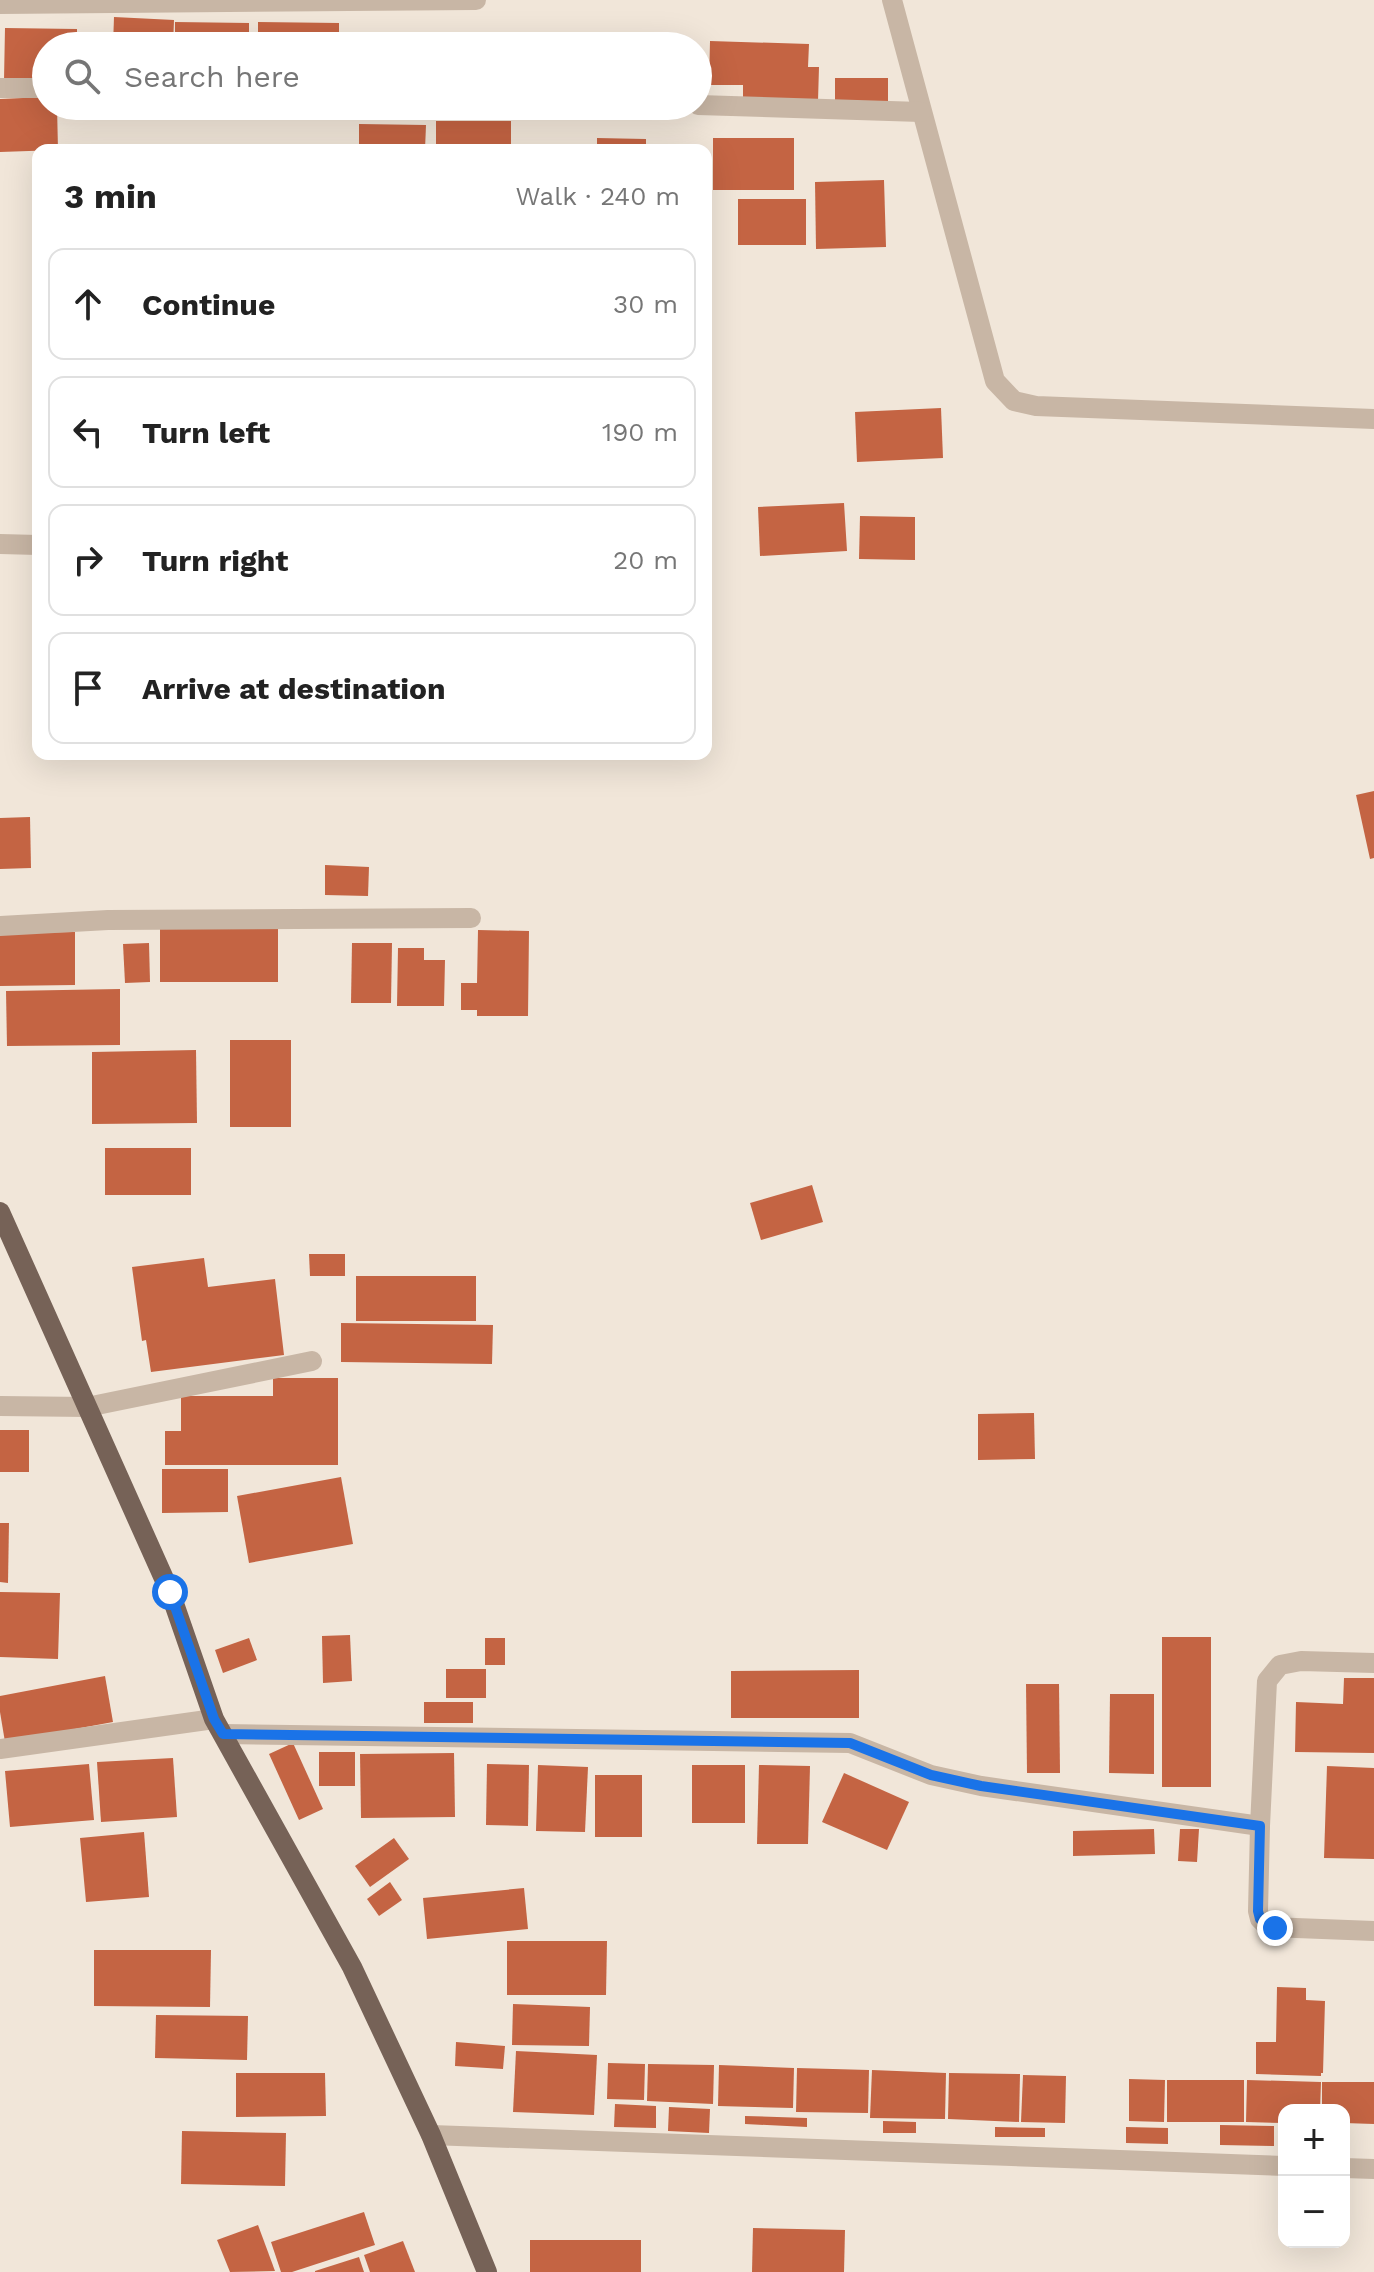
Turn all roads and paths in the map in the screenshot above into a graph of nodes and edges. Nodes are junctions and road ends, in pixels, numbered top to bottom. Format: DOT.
graph roads {
  1 [pos="476,0"];
  2 [pos="892,0"];
  3 [pos="0,4"];
  4 [pos="0,88"];
  5 [pos="32,88"];
  6 [pos="712,105"];
  7 [pos="921,112"];
  8 [pos="1374,419"];
  9 [pos="0,544"];
  10 [pos="32,545"];
  11 [pos="471,918"];
  12 [pos="0,926"];
  13 [pos="0,1212"];
  14 [pos="312,1361"];
  15 [pos="0,1406"];
  16 [pos="87,1407"];
  17 [pos="1374,1663"];
  18 [pos="219,1726"];
  19 [pos="0,1749"];
  20 [pos="1260,1826"];
  21 [pos="1374,1931"];
  22 [pos="431,2135"];
  23 [pos="1278,2166"];
  24 [pos="1350,2168"];
  25 [pos="1374,2169"];
  26 [pos="487,2272"];
  1 -- 3 [label="street"];
  2 -- 7 [label="street"];
  4 -- 5 [label="street"];
  6 -- 7 [label="street"];
  7 -- 8 [label="street"];
  9 -- 10 [label="street"];
  11 -- 12 [label="street"];
  13 -- 16 [label="main road"];
  14 -- 16 [label="street"];
  15 -- 16 [label="street"];
  16 -- 18 [label="main road"];
  17 -- 20 [label="street"];
  18 -- 19 [label="street"];
  18 -- 20 [label="street"];
  18 -- 22 [label="main road"];
  20 -- 21 [label="street"];
  22 -- 23 [label="street"];
  22 -- 26 [label="main road"];
  24 -- 25 [label="street"];
}
